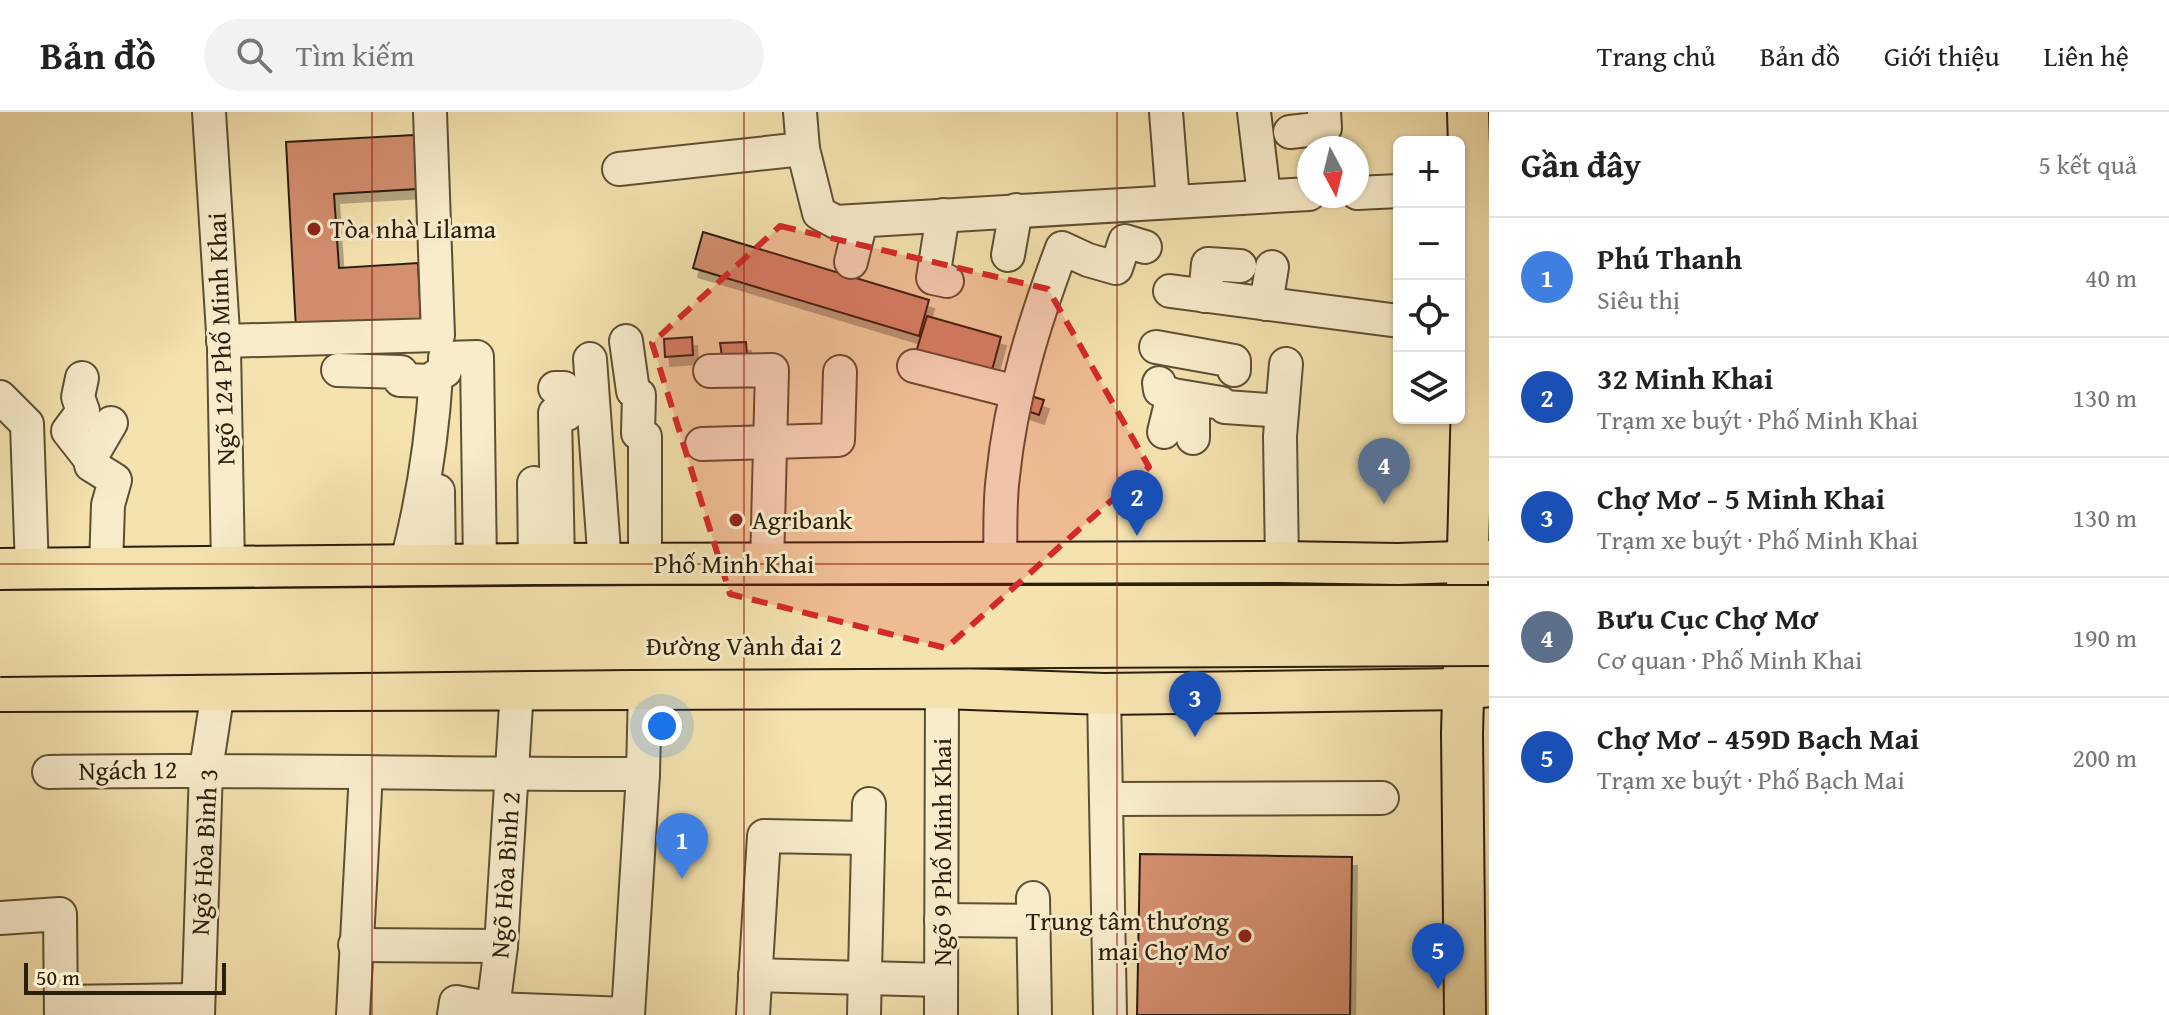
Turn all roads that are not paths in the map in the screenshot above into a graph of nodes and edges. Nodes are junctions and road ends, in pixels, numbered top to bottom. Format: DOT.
graph roads {
  1 [pos="209,112"];
  2 [pos="430,112"];
  3 [pos="800,112"];
  4 [pos="1166,112"];
  5 [pos="1468,112"];
  6 [pos="1271,117"];
  7 [pos="1337,119"];
  8 [pos="803,149"];
  9 [pos="619,169"];
  10 [pos="1465,169"];
  11 [pos="1465,190"];
  12 [pos="1393,191"];
  13 [pos="1369,192"];
  14 [pos="1297,194"];
  15 [pos="1264,195"];
  16 [pos="1173,201"];
  17 [pos="1016,210"];
  18 [pos="943,215"];
  19 [pos="861,221"];
  20 [pos="1481,230"];
  21 [pos="1145,247"];
  22 [pos="1008,255"];
  23 [pos="851,262"];
  24 [pos="1240,266"];
  25 [pos="1272,267"];
  26 [pos="947,281"];
  27 [pos="1170,291"];
  28 [pos="1205,296"];
  29 [pos="1266,304"];
  30 [pos="1393,320"];
  31 [pos="1474,324"];
  32 [pos="223,341"];
  33 [pos="626,341"];
  34 [pos="1156,347"];
  35 [pos="590,359"];
  36 [pos="914,366"];
  37 [pos="440,369"];
  38 [pos="1259,369"];
  39 [pos="338,370"];
  40 [pos="710,371"];
  41 [pos="840,372"];
  42 [pos="82,378"];
  43 [pos="555,388"];
  44 [pos="1016,392"];
  45 [pos="0,397"];
  46 [pos="1231,408"];
  47 [pos="1282,411"];
  48 [pos="111,423"];
  49 [pos="533,429"];
  50 [pos="1178,435"];
  51 [pos="771,442"];
  52 [pos="702,444"];
  53 [pos="90,459"];
  54 [pos="438,491"];
  55 [pos="1478,561"];
  56 [pos="1282,562"];
  57 [pos="1000,563"];
  58 [pos="546,564"];
  59 [pos="645,564"];
  60 [pos="767,564"];
  61 [pos="422,565"];
  62 [pos="480,565"];
  63 [pos="605,565"];
  64 [pos="228,566"];
  65 [pos="106,568"];
  66 [pos="16,569"];
  67 [pos="1489,608"];
  68 [pos="0,613"];
  69 [pos="1489,643"];
  70 [pos="0,654"];
  71 [pos="1476,687"];
  72 [pos="942,688"];
  73 [pos="517,689"];
  74 [pos="645,689"];
  75 [pos="0,691"];
  76 [pos="218,691"];
  77 [pos="1104,694"];
  78 [pos="206,769"];
  79 [pos="49,772"];
  80 [pos="366,772"];
  81 [pos="643,774"];
  82 [pos="512,775"];
  83 [pos="1382,798"];
  84 [pos="1108,799"];
  85 [pos="869,804"];
  86 [pos="867,838"];
  87 [pos="0,918"];
  88 [pos="941,920"];
  89 [pos="355,945"];
  90 [pos="501,946"];
  91 [pos="755,975"];
  92 [pos="865,978"];
  93 [pos="941,980"];
  94 [pos="198,1007"];
  95 [pos="61,1008"];
  96 [pos="493,1009"];
  97 [pos="353,1015"];
  98 [pos="454,1015"];
  99 [pos="628,1015"];
  100 [pos="753,1015"];
  101 [pos="864,1015"];
  102 [pos="941,1015"];
  103 [pos="1035,1015"];
  104 [pos="1110,1015"];
  105 [pos="1465,1015"];
  1 -- 32 [label="street, Ngõ 124 Phố Minh Khai"];
  2 -- 32 [label="street"];
  3 -- 8 [label="street"];
  4 -- 16 [label="street"];
  5 -- 10 [label="main road"];
  6 -- 7 [label="street"];
  6 -- 15 [label="street"];
  8 -- 9 [label="street"];
  8 -- 19 [label="street"];
  11 -- 20 [label="main road"];
  12 -- 13 [label="street"];
  14 -- 15 [label="street"];
  15 -- 16 [label="street"];
  16 -- 17 [label="street"];
  17 -- 18 [label="street"];
  17 -- 22 [label="street"];
  18 -- 19 [label="street"];
  18 -- 26 [label="street"];
  19 -- 23 [label="street"];
  20 -- 31 [label="main road"];
  21 -- 44 [label="street"];
  24 -- 28 [label="street"];
  25 -- 29 [label="street"];
  27 -- 28 [label="street"];
  28 -- 29 [label="street"];
  29 -- 30 [label="street"];
  31 -- 55 [label="main road"];
  32 -- 64 [label="street, Ngõ 124 Phố Minh Khai"];
  33 -- 59 [label="street"];
  34 -- 38 [label="street"];
  35 -- 63 [label="street"];
  36 -- 44 [label="street"];
  37 -- 39 [label="street"];
  37 -- 61 [label="street"];
  37 -- 62 [label="street"];
  38 -- 46 [label="street"];
  38 -- 47 [label="street"];
  40 -- 51 [label="street"];
  41 -- 51 [label="street"];
  42 -- 53 [label="street"];
  43 -- 58 [label="street"];
  44 -- 57 [label="street"];
  45 -- 66 [label="street"];
  46 -- 47 [label="street"];
  46 -- 50 [label="street"];
  47 -- 56 [label="street"];
  48 -- 53 [label="street"];
  49 -- 58 [label="street"];
  51 -- 52 [label="street"];
  51 -- 60 [label="street"];
  53 -- 65 [label="street"];
  54 -- 61 [label="street"];
  55 -- 56 [label="main road, Phố Minh Khai"];
  55 -- 71 [label="main road"];
  56 -- 57 [label="main road, Phố Minh Khai"];
  57 -- 60 [label="main road, Phố Minh Khai"];
  58 -- 62 [label="main road, Phố Minh Khai"];
  58 -- 63 [label="main road, Phố Minh Khai"];
  59 -- 60 [label="main road, Phố Minh Khai"];
  59 -- 63 [label="main road, Phố Minh Khai"];
  61 -- 62 [label="main road, Phố Minh Khai"];
  61 -- 64 [label="main road, Phố Minh Khai"];
  64 -- 65 [label="main road, Phố Minh Khai"];
  65 -- 66 [label="main road, Phố Minh Khai"];
  67 -- 68 [label="highway, Đường Vành đai 2, bridge"];
  69 -- 70 [label="highway, Đường Vành đai 2, bridge"];
  71 -- 77 [label="main road"];
  71 -- 105 [label="main road"];
  72 -- 74 [label="main road"];
  72 -- 77 [label="main road"];
  72 -- 88 [label="street, Ngõ 9 Phố Minh Khai"];
  73 -- 74 [label="main road"];
  73 -- 76 [label="main road"];
  73 -- 82 [label="street, Ngõ Hòa Bình 2"];
  74 -- 81 [label="street"];
  75 -- 76 [label="main road"];
  76 -- 78 [label="street, Ngõ Hòa Bình 3"];
  77 -- 84 [label="street"];
  78 -- 79 [label="street, Ngách 12"];
  78 -- 80 [label="street, Ngách 12"];
  78 -- 94 [label="street, Ngõ Hòa Bình 3"];
  80 -- 82 [label="street, Ngách 12"];
  80 -- 89 [label="street"];
  81 -- 82 [label="street, Ngách 12"];
  81 -- 99 [label="street"];
  82 -- 90 [label="street, Ngõ Hòa Bình 2"];
  83 -- 84 [label="street"];
  84 -- 104 [label="street"];
  85 -- 86 [label="street"];
  86 -- 91 [label="street"];
  86 -- 92 [label="street"];
  87 -- 95 [label="street"];
  88 -- 93 [label="street, Ngõ 9 Phố Minh Khai"];
  88 -- 103 [label="street"];
  89 -- 90 [label="street"];
  89 -- 97 [label="street"];
  90 -- 96 [label="street, Ngõ Hòa Bình 2"];
  91 -- 92 [label="street"];
  91 -- 100 [label="street"];
  92 -- 93 [label="street"];
  92 -- 101 [label="street"];
  93 -- 102 [label="street, Ngõ 9 Phố Minh Khai"];
  94 -- 95 [label="street"];
  96 -- 98 [label="street"];
  96 -- 99 [label="street"];
}
